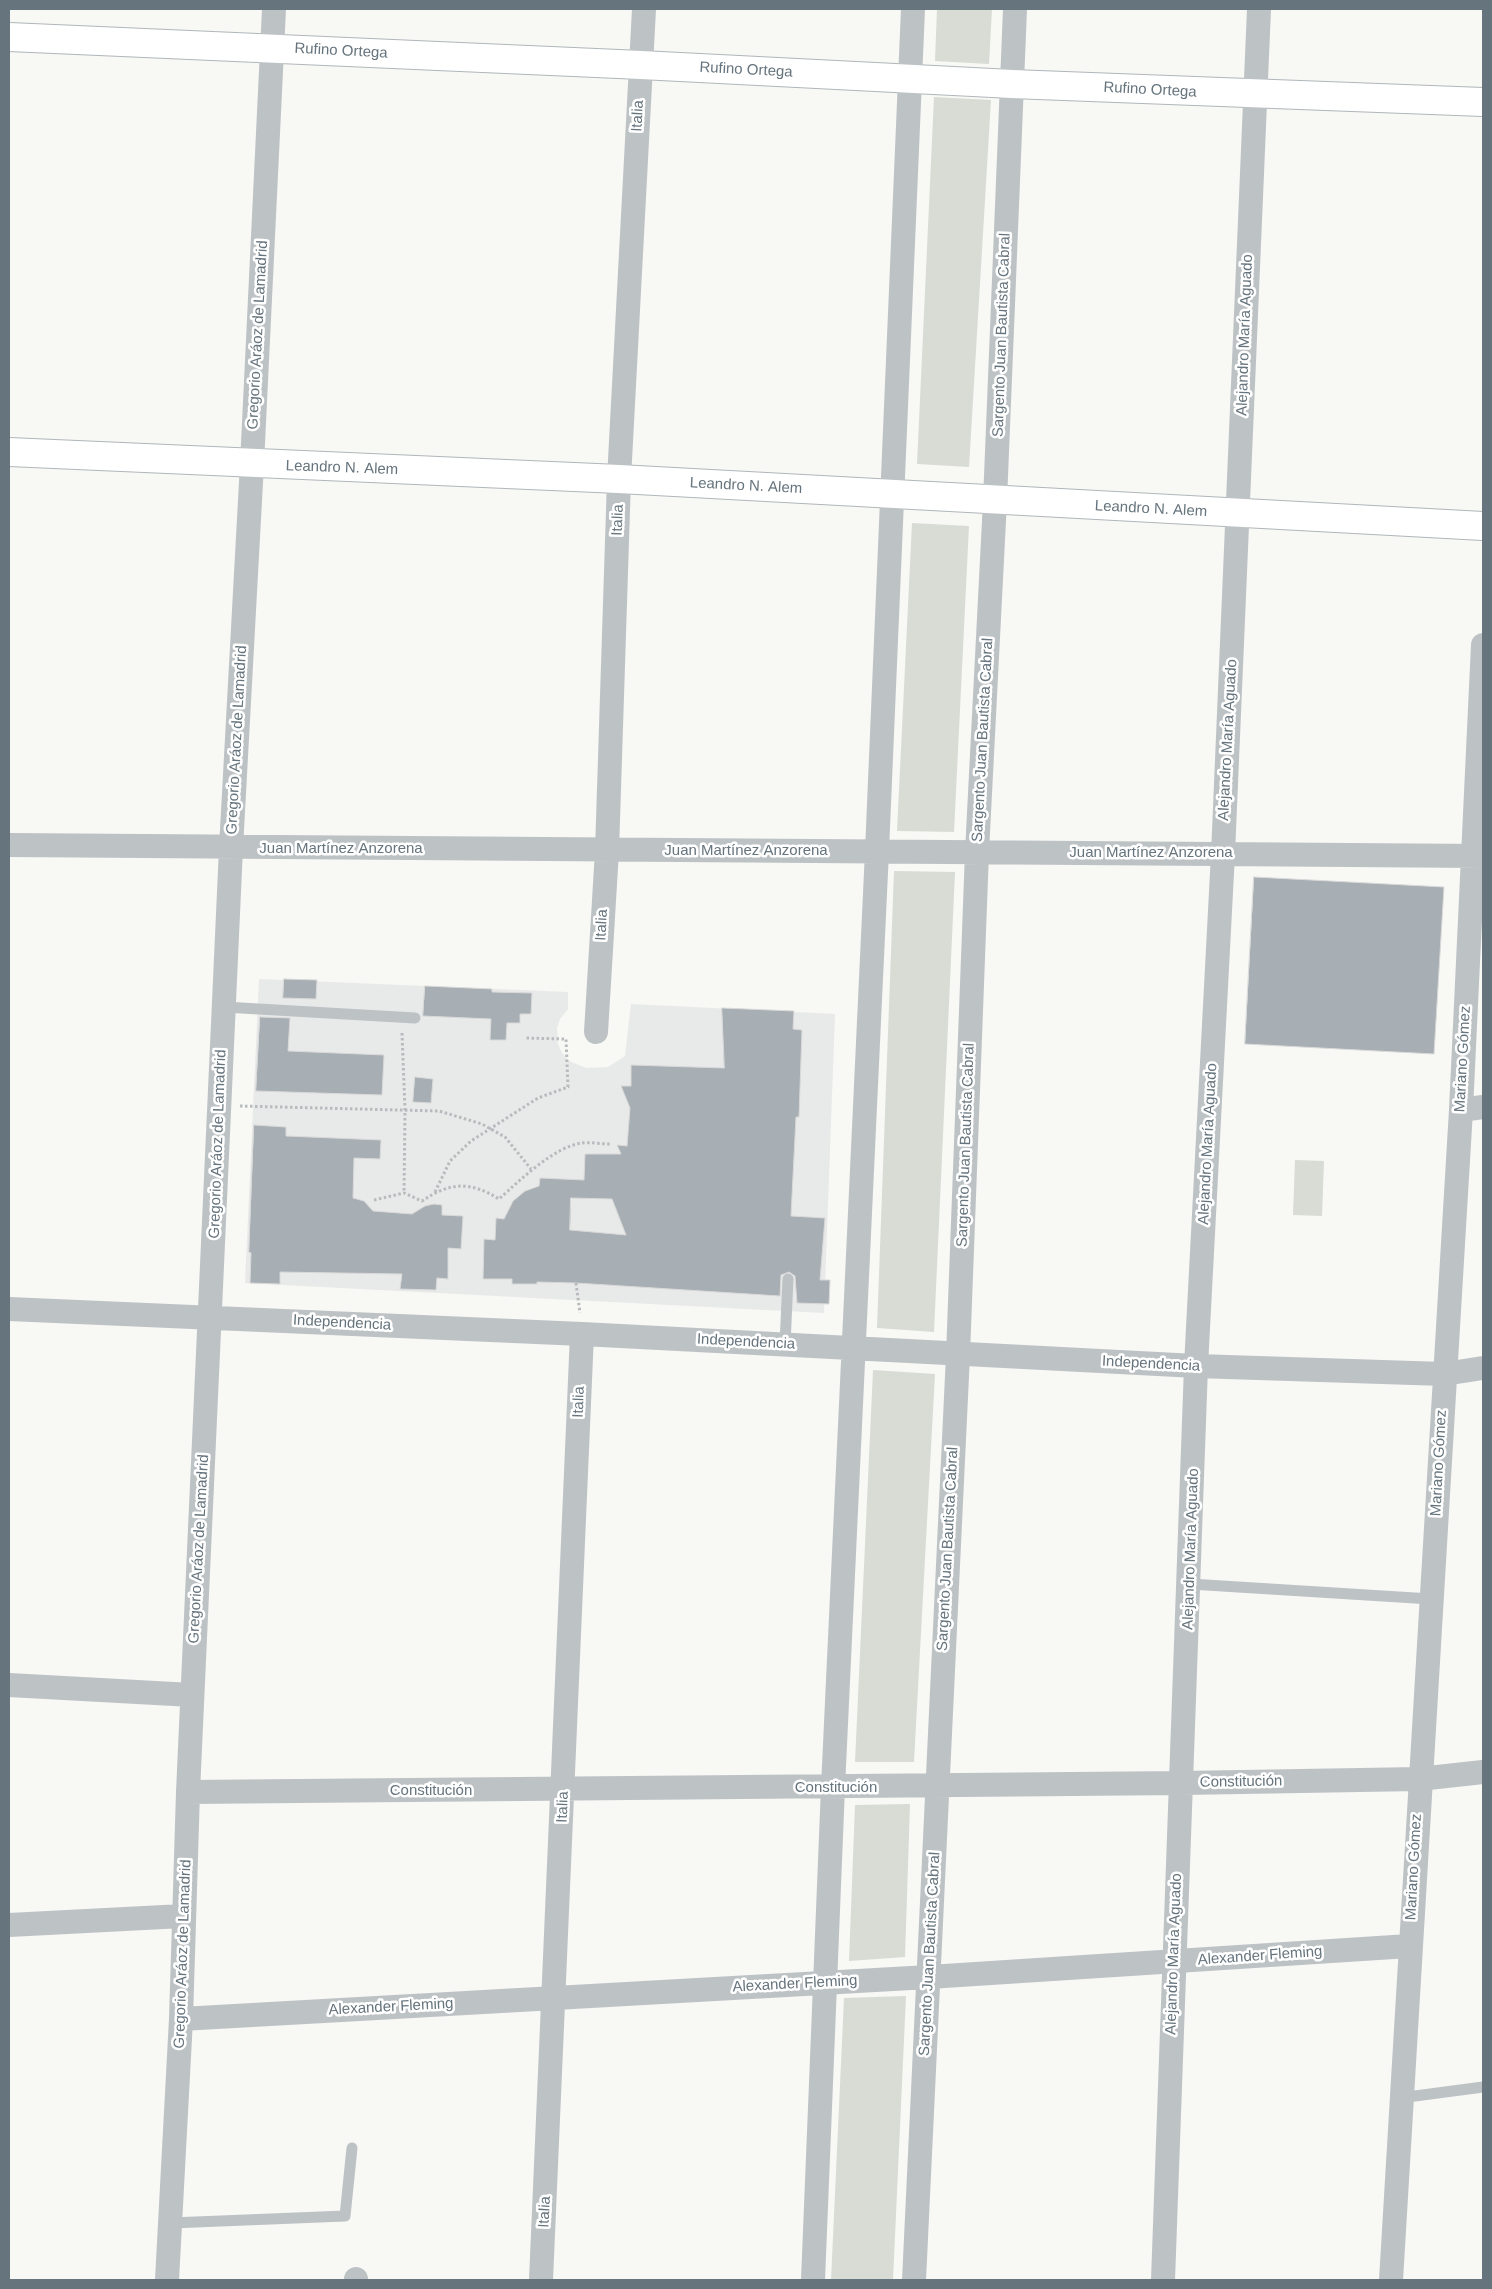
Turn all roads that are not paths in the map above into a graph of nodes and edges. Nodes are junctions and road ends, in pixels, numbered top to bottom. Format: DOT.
graph roads {
  1 [pos="274,9"];
  2 [pos="644,9"];
  3 [pos="913,9"];
  4 [pos="1015,9"];
  5 [pos="1259,9"];
  6 [pos="9,37"];
  7 [pos="272,48"];
  8 [pos="641,65"];
  9 [pos="910,79"];
  10 [pos="1012,84"];
  11 [pos="1254,94"];
  12 [pos="1483,102"];
  13 [pos="9,452"];
  14 [pos="252,464"];
  15 [pos="620,478"];
  16 [pos="891,495"];
  17 [pos="995,500"];
  18 [pos="1238,513"];
  19 [pos="1483,526"];
  20 [pos="1483,645"];
  21 [pos="9,845"];
  22 [pos="231,848"];
  23 [pos="607,851"];
  24 [pos="878,851"];
  25 [pos="977,852"];
  26 [pos="1222,854"];
  27 [pos="1479,856"];
  28 [pos="224,1007"];
  29 [pos="415,1018"];
  30 [pos="596,1032"];
  31 [pos="1472,1109"];
  32 [pos="788,1279"];
  33 [pos="9,1309"];
  34 [pos="211,1317"];
  35 [pos="582,1334"];
  36 [pos="785,1344"];
  37 [pos="854,1348"];
  38 [pos="958,1355"];
  39 [pos="1196,1366"];
  40 [pos="1483,1368"];
  41 [pos="1444,1374"];
  42 [pos="1190,1584"];
  43 [pos="1431,1600"];
  44 [pos="9,1685"];
  45 [pos="192,1695"];
  46 [pos="1483,1772"];
  47 [pos="1419,1780"];
  48 [pos="1182,1783"];
  49 [pos="937,1787"];
  50 [pos="833,1788"];
  51 [pos="563,1790"];
  52 [pos="188,1792"];
  53 [pos="183,1916"];
  54 [pos="9,1925"];
  55 [pos="1409,1946"];
  56 [pos="1174,1962"];
  57 [pos="929,1977"];
  58 [pos="826,1982"];
  59 [pos="555,1997"];
  60 [pos="181,2019"];
  61 [pos="1483,2087"];
  62 [pos="1400,2098"];
  63 [pos="352,2148"];
  64 [pos="170,2223"];
  65 [pos="167,2280"];
  66 [pos="541,2280"];
  67 [pos="813,2280"];
  68 [pos="914,2280"];
  69 [pos="1163,2280"];
  70 [pos="1391,2280"];
  1 -- 7 [label="street, Gregorio Aráoz de Lamadrid"];
  2 -- 8 [label="street, Italia"];
  3 -- 9 [label="street"];
  4 -- 10 [label="street, Sargento Juan Bautista Cabral"];
  5 -- 11 [label="street, Alejandro María Aguado"];
  6 -- 7 [label="street, Rufino Ortega"];
  7 -- 8 [label="street, Rufino Ortega"];
  7 -- 14 [label="street, Gregorio Aráoz de Lamadrid"];
  8 -- 9 [label="street, Rufino Ortega"];
  8 -- 15 [label="street, Italia"];
  9 -- 10 [label="street, Rufino Ortega"];
  9 -- 16 [label="street"];
  10 -- 11 [label="street, Rufino Ortega"];
  10 -- 17 [label="street, Sargento Juan Bautista Cabral"];
  11 -- 12 [label="street, Rufino Ortega"];
  11 -- 18 [label="street, Alejandro María Aguado"];
  13 -- 14 [label="street, Leandro N. Alem"];
  14 -- 15 [label="street, Leandro N. Alem"];
  14 -- 22 [label="street, Gregorio Aráoz de Lamadrid"];
  15 -- 16 [label="street, Leandro N. Alem"];
  15 -- 23 [label="street, Italia"];
  16 -- 17 [label="street, Leandro N. Alem"];
  16 -- 24 [label="street"];
  17 -- 18 [label="street, Leandro N. Alem"];
  17 -- 25 [label="street, Sargento Juan Bautista Cabral"];
  18 -- 19 [label="street, Leandro N. Alem"];
  18 -- 26 [label="street, Alejandro María Aguado"];
  20 -- 27 [label="street, Mariano Gómez"];
  21 -- 22 [label="street, Juan Martínez Anzorena"];
  22 -- 23 [label="street, Juan Martínez Anzorena"];
  22 -- 28 [label="street, Gregorio Aráoz de Lamadrid"];
  23 -- 24 [label="street, Juan Martínez Anzorena"];
  23 -- 30 [label="street, Italia"];
  24 -- 25 [label="street, Juan Martínez Anzorena"];
  24 -- 37 [label="street"];
  25 -- 26 [label="street, Juan Martínez Anzorena"];
  25 -- 38 [label="street, Sargento Juan Bautista Cabral"];
  26 -- 27 [label="street, Juan Martínez Anzorena"];
  26 -- 39 [label="street, Alejandro María Aguado"];
  27 -- 31 [label="street, Mariano Gómez"];
  28 -- 29 [label="lane"];
  28 -- 34 [label="street, Gregorio Aráoz de Lamadrid"];
  31 -- 41 [label="street, Mariano Gómez"];
  32 -- 36 [label="lane"];
  33 -- 34 [label="street, Independencia"];
  34 -- 35 [label="street, Independencia"];
  34 -- 45 [label="street, Gregorio Aráoz de Lamadrid"];
  35 -- 36 [label="street, Independencia"];
  35 -- 51 [label="street, Italia"];
  36 -- 37 [label="street, Independencia"];
  37 -- 38 [label="street, Independencia"];
  37 -- 50 [label="street"];
  38 -- 39 [label="street, Independencia"];
  38 -- 49 [label="street, Sargento Juan Bautista Cabral"];
  39 -- 41 [label="street, Independencia"];
  39 -- 42 [label="street, Alejandro María Aguado"];
  40 -- 41 [label="street, Independencia"];
  41 -- 43 [label="street, Mariano Gómez"];
  42 -- 43 [label="lane"];
  42 -- 48 [label="street, Alejandro María Aguado"];
  43 -- 47 [label="street, Mariano Gómez"];
  44 -- 45 [label="street"];
  45 -- 52 [label="street, Gregorio Aráoz de Lamadrid"];
  46 -- 47 [label="street, Constitución"];
  47 -- 48 [label="street, Constitución"];
  47 -- 55 [label="street, Mariano Gómez"];
  48 -- 49 [label="street, Constitución"];
  48 -- 56 [label="street, Alejandro María Aguado"];
  49 -- 50 [label="street, Constitución"];
  49 -- 57 [label="street, Sargento Juan Bautista Cabral"];
  50 -- 51 [label="street, Constitución"];
  50 -- 58 [label="street"];
  51 -- 52 [label="street, Constitución"];
  51 -- 59 [label="street, Italia"];
  52 -- 53 [label="street, Gregorio Aráoz de Lamadrid"];
  53 -- 54 [label="street"];
  53 -- 60 [label="street, Gregorio Aráoz de Lamadrid"];
  55 -- 56 [label="street, Alexander Fleming"];
  55 -- 62 [label="street, Mariano Gómez"];
  56 -- 57 [label="street, Alexander Fleming"];
  56 -- 69 [label="street, Alejandro María Aguado"];
  57 -- 58 [label="street, Alexander Fleming"];
  57 -- 68 [label="street, Sargento Juan Bautista Cabral"];
  58 -- 59 [label="street, Alexander Fleming"];
  58 -- 67 [label="street"];
  59 -- 60 [label="street, Alexander Fleming"];
  59 -- 66 [label="street, Italia"];
  60 -- 64 [label="street, Gregorio Aráoz de Lamadrid"];
  61 -- 62 [label="lane"];
  62 -- 70 [label="street, Mariano Gómez"];
  63 -- 64 [label="lane"];
  64 -- 65 [label="street, Gregorio Aráoz de Lamadrid"];
}
